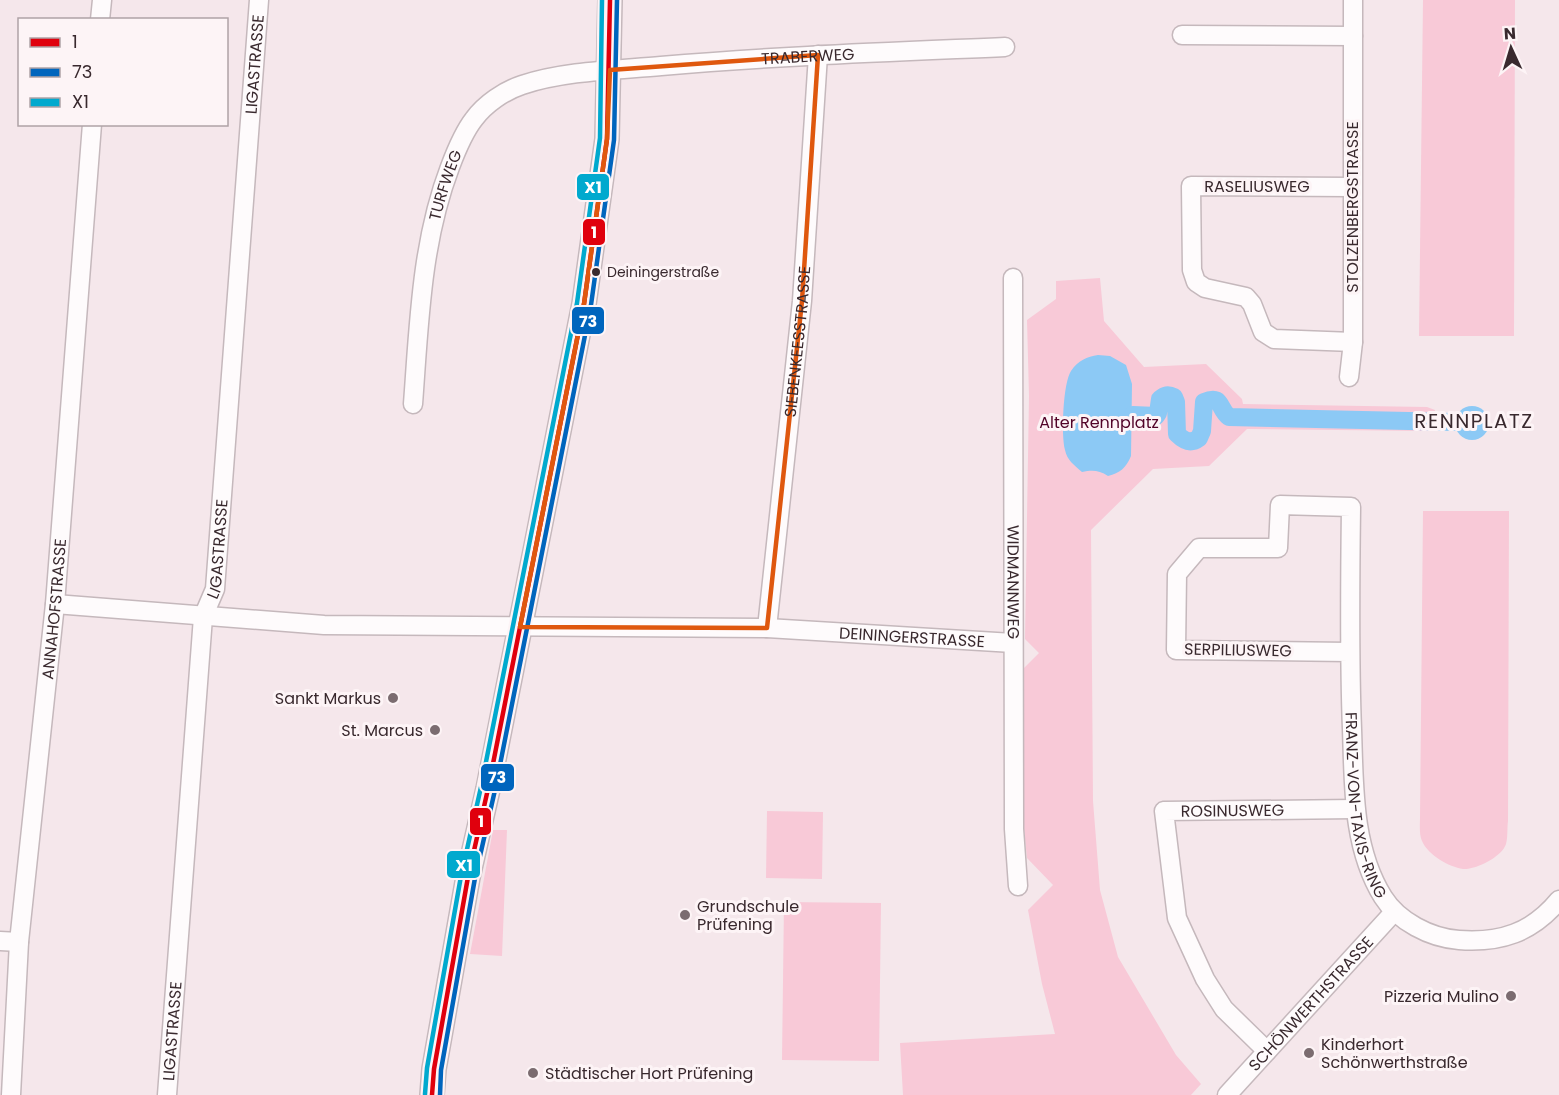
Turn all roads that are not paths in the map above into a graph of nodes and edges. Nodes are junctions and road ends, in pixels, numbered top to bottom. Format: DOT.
graph roads {
  1 [pos="102,0"];
  2 [pos="259,0"];
  3 [pos="610,0"];
  4 [pos="1353,0"];
  5 [pos="100,18"];
  6 [pos="1182,35"];
  7 [pos="1353,36"];
  8 [pos="1005,47"];
  9 [pos="818,55"];
  10 [pos="610,70"];
  11 [pos="92,126"];
  12 [pos="1351,187"];
  13 [pos="1013,278"];
  14 [pos="1353,342"];
  15 [pos="1349,377"];
  16 [pos="413,404"];
  17 [pos="1351,507"];
  18 [pos="55,604"];
  19 [pos="203,617"];
  20 [pos="520,627"];
  21 [pos="767,628"];
  22 [pos="1013,643"];
  23 [pos="1349,652"];
  24 [pos="1355,809"];
  25 [pos="1018,886"];
  26 [pos="1557,908"];
  27 [pos="1394,912"];
  28 [pos="0,941"];
  29 [pos="19,942"];
  30 [pos="1267,1051"];
  31 [pos="11,1095"];
  32 [pos="167,1095"];
  33 [pos="432,1095"];
  34 [pos="1227,1095"];
  1 -- 5 [label="street"];
  2 -- 19 [label="street, LIGASTRASSE"];
  3 -- 10 [label="street"];
  4 -- 7 [label="street, STOLZENBERGSTRASSE"];
  6 -- 7 [label="street"];
  7 -- 12 [label="street, STOLZENBERGSTRASSE"];
  8 -- 9 [label="street, TRABERWEG"];
  9 -- 10 [label="street, TRABERWEG"];
  9 -- 21 [label="street, SIEBENKEESSTRASSE"];
  10 -- 16 [label="street, TURFWEG"];
  10 -- 20 [label="street"];
  11 -- 18 [label="street, ANNAHOFSTRASSE"];
  12 -- 14 [label="street, STOLZENBERGSTRASSE"];
  12 -- 14 [label="street, RASELIUSWEG"];
  13 -- 22 [label="street, WIDMANNWEG"];
  14 -- 15 [label="street, STOLZENBERGSTRASSE"];
  17 -- 23 [label="street, FRANZ-VON-TAXIS-RING"];
  17 -- 23 [label="street, SERPILIUSWEG"];
  18 -- 19 [label="street, DEININGERSTRASSE"];
  18 -- 29 [label="street, ANNAHOFSTRASSE"];
  19 -- 20 [label="street, DEININGERSTRASSE"];
  19 -- 32 [label="street, LIGASTRASSE"];
  20 -- 21 [label="street, DEININGERSTRASSE"];
  20 -- 33 [label="street"];
  21 -- 22 [label="street, DEININGERSTRASSE"];
  22 -- 25 [label="street, WIDMANNWEG"];
  23 -- 24 [label="street, FRANZ-VON-TAXIS-RING"];
  24 -- 27 [label="street, FRANZ-VON-TAXIS-RING"];
  24 -- 30 [label="street, ROSINUSWEG"];
  26 -- 27 [label="street, FRANZ-VON-TAXIS-RING"];
  27 -- 30 [label="street, SCHÖNWERTHSTRASSE"];
  28 -- 29 [label="street"];
  29 -- 31 [label="street, ANNAHOFSTRASSE"];
  30 -- 34 [label="street, SCHÖNWERTHSTRASSE"];
}
